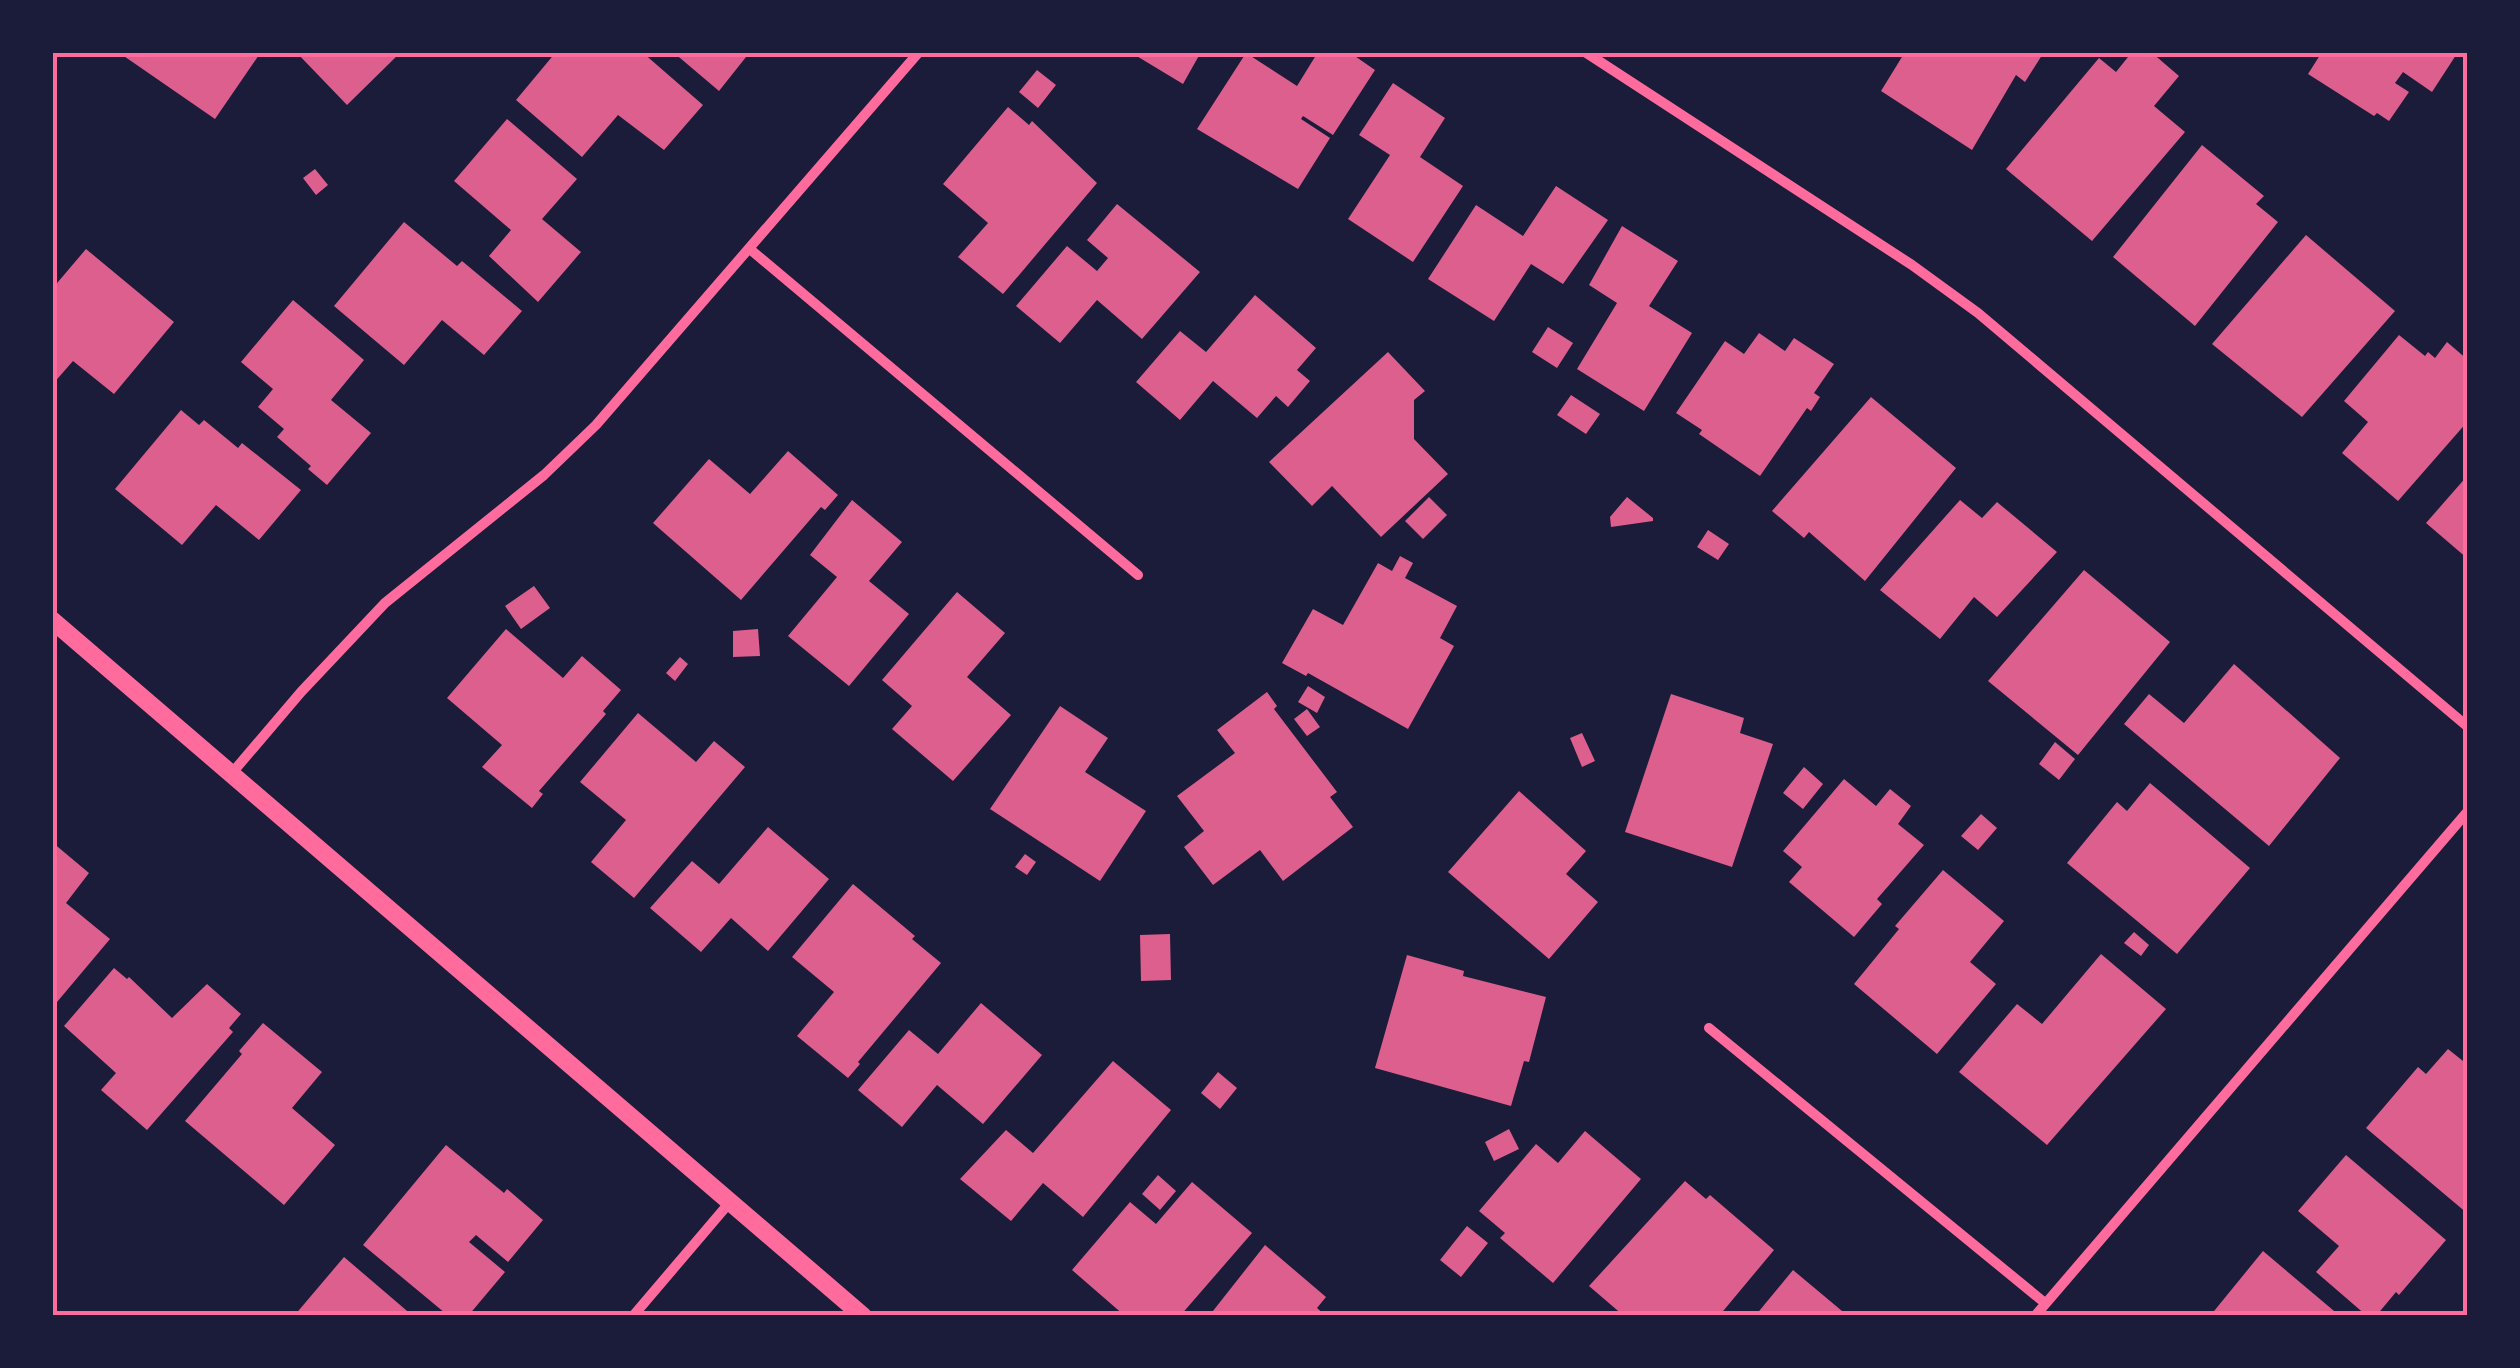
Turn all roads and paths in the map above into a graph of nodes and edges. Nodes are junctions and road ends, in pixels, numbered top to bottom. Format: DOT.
graph roads {
  1 [pos="919,52"];
  2 [pos="1584,52"];
  3 [pos="751,250"];
  4 [pos="1138,575"];
  5 [pos="52,620"];
  6 [pos="2468,727"];
  7 [pos="232,773"];
  8 [pos="2468,811"];
  9 [pos="1709,1028"];
  10 [pos="730,1202"];
  11 [pos="2045,1303"];
  12 [pos="633,1316"];
  13 [pos="864,1316"];
  14 [pos="2034,1316"];
  1 -- 3 [label="street"];
  2 -- 6 [label="street"];
  3 -- 4 [label="street"];
  3 -- 7 [label="street"];
  5 -- 7 [label="street"];
  7 -- 10 [label="street"];
  8 -- 11 [label="street"];
  9 -- 11 [label="street"];
  10 -- 12 [label="street"];
  10 -- 13 [label="street"];
  11 -- 14 [label="street"];
}
